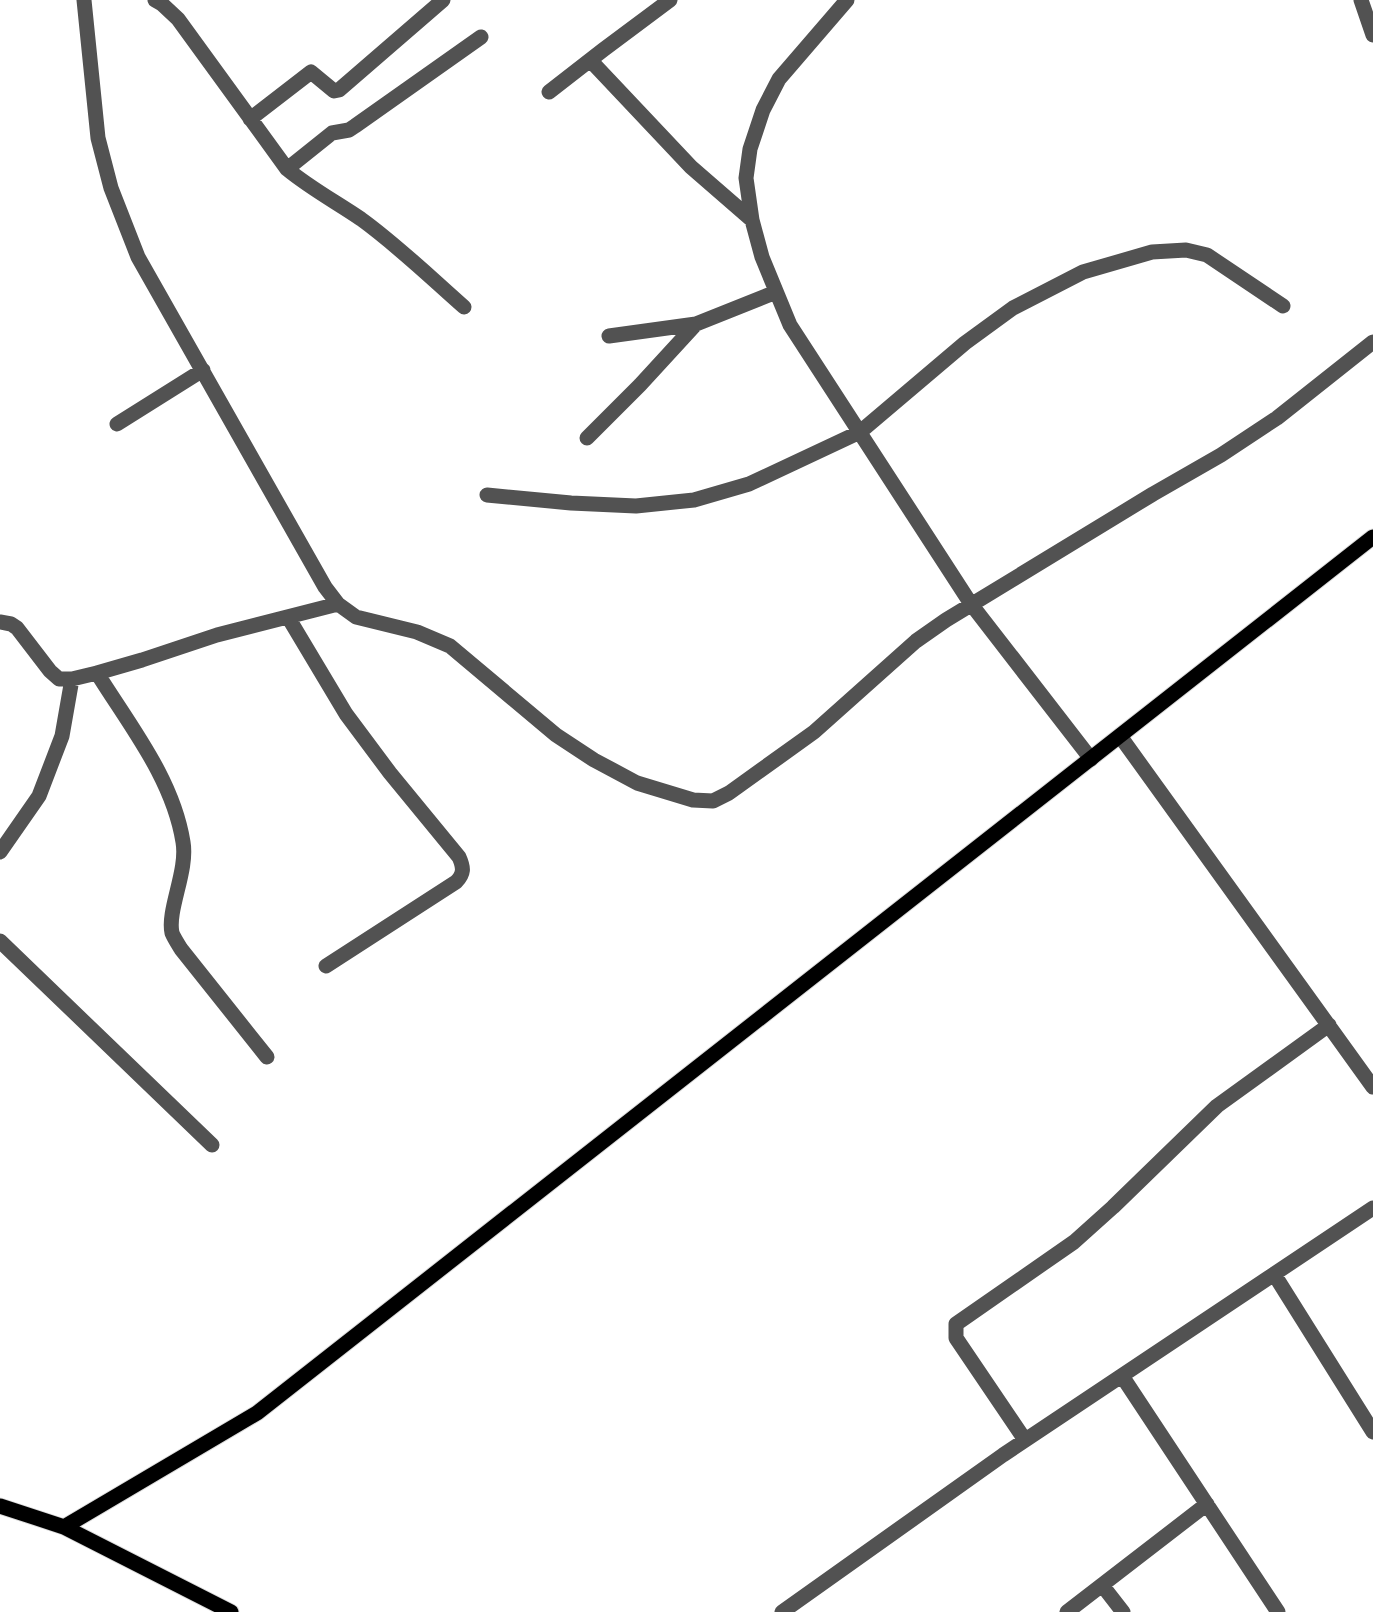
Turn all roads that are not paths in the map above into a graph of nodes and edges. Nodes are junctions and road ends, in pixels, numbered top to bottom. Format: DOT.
graph roads {
  1 [pos="84,0"];
  2 [pos="155,0"];
  3 [pos="443,0"];
  4 [pos="670,0"];
  5 [pos="847,0"];
  6 [pos="1361,0"];
  7 [pos="1373,35"];
  8 [pos="481,37"];
  9 [pos="590,60"];
  10 [pos="549,92"];
  11 [pos="250,119"];
  12 [pos="287,169"];
  13 [pos="752,220"];
  14 [pos="776,292"];
  15 [pos="1283,306"];
  16 [pos="464,307"];
  17 [pos="696,324"];
  18 [pos="609,336"];
  19 [pos="1373,342"];
  20 [pos="203,370"];
  21 [pos="117,424"];
  22 [pos="860,432"];
  23 [pos="587,438"];
  24 [pos="487,495"];
  25 [pos="1373,537"];
  26 [pos="338,604"];
  27 [pos="972,604"];
  28 [pos="288,617"];
  29 [pos="1,621"];
  30 [pos="97,673"];
  31 [pos="72,679"];
  32 [pos="1120,736"];
  33 [pos="1091,759"];
  34 [pos="0,852"];
  35 [pos="0,941"];
  36 [pos="326,966"];
  37 [pos="1329,1025"];
  38 [pos="267,1057"];
  39 [pos="1373,1087"];
  40 [pos="212,1145"];
  41 [pos="1373,1208"];
  42 [pos="1274,1274"];
  43 [pos="1122,1376"];
  44 [pos="1373,1432"];
  45 [pos="1025,1440"];
  46 [pos="1207,1504"];
  47 [pos="0,1506"];
  48 [pos="63,1527"];
  49 [pos="1102,1585"];
  50 [pos="231,1612"];
  51 [pos="782,1612"];
  52 [pos="1067,1612"];
  53 [pos="1123,1612"];
  54 [pos="1278,1612"];
  1 -- 20 [label="street"];
  2 -- 11 [label="street"];
  3 -- 11 [label="street"];
  4 -- 9 [label="street"];
  5 -- 13 [label="street"];
  6 -- 7 [label="street"];
  8 -- 12 [label="street"];
  9 -- 10 [label="street"];
  9 -- 13 [label="street"];
  11 -- 12 [label="street"];
  12 -- 16 [label="street"];
  13 -- 14 [label="street"];
  14 -- 17 [label="street"];
  14 -- 22 [label="street"];
  15 -- 22 [label="street"];
  17 -- 18 [label="street"];
  17 -- 23 [label="street"];
  19 -- 27 [label="street"];
  20 -- 21 [label="street"];
  20 -- 26 [label="street"];
  22 -- 24 [label="street"];
  22 -- 27 [label="street"];
  25 -- 32 [label="main road"];
  26 -- 27 [label="street"];
  26 -- 28 [label="street"];
  27 -- 33 [label="street"];
  28 -- 30 [label="street"];
  28 -- 36 [label="street"];
  29 -- 31 [label="street"];
  30 -- 31 [label="street"];
  30 -- 38 [label="street"];
  31 -- 34 [label="street"];
  32 -- 33 [label="main road"];
  32 -- 37 [label="street"];
  33 -- 48 [label="main road"];
  35 -- 40 [label="street"];
  37 -- 39 [label="street"];
  37 -- 45 [label="street"];
  41 -- 42 [label="street"];
  42 -- 43 [label="street"];
  42 -- 44 [label="street"];
  43 -- 45 [label="street"];
  43 -- 46 [label="street"];
  45 -- 51 [label="street"];
  46 -- 49 [label="street"];
  46 -- 54 [label="street"];
  47 -- 48 [label="main road"];
  48 -- 50 [label="main road"];
  49 -- 52 [label="street"];
  49 -- 53 [label="street"];
}
